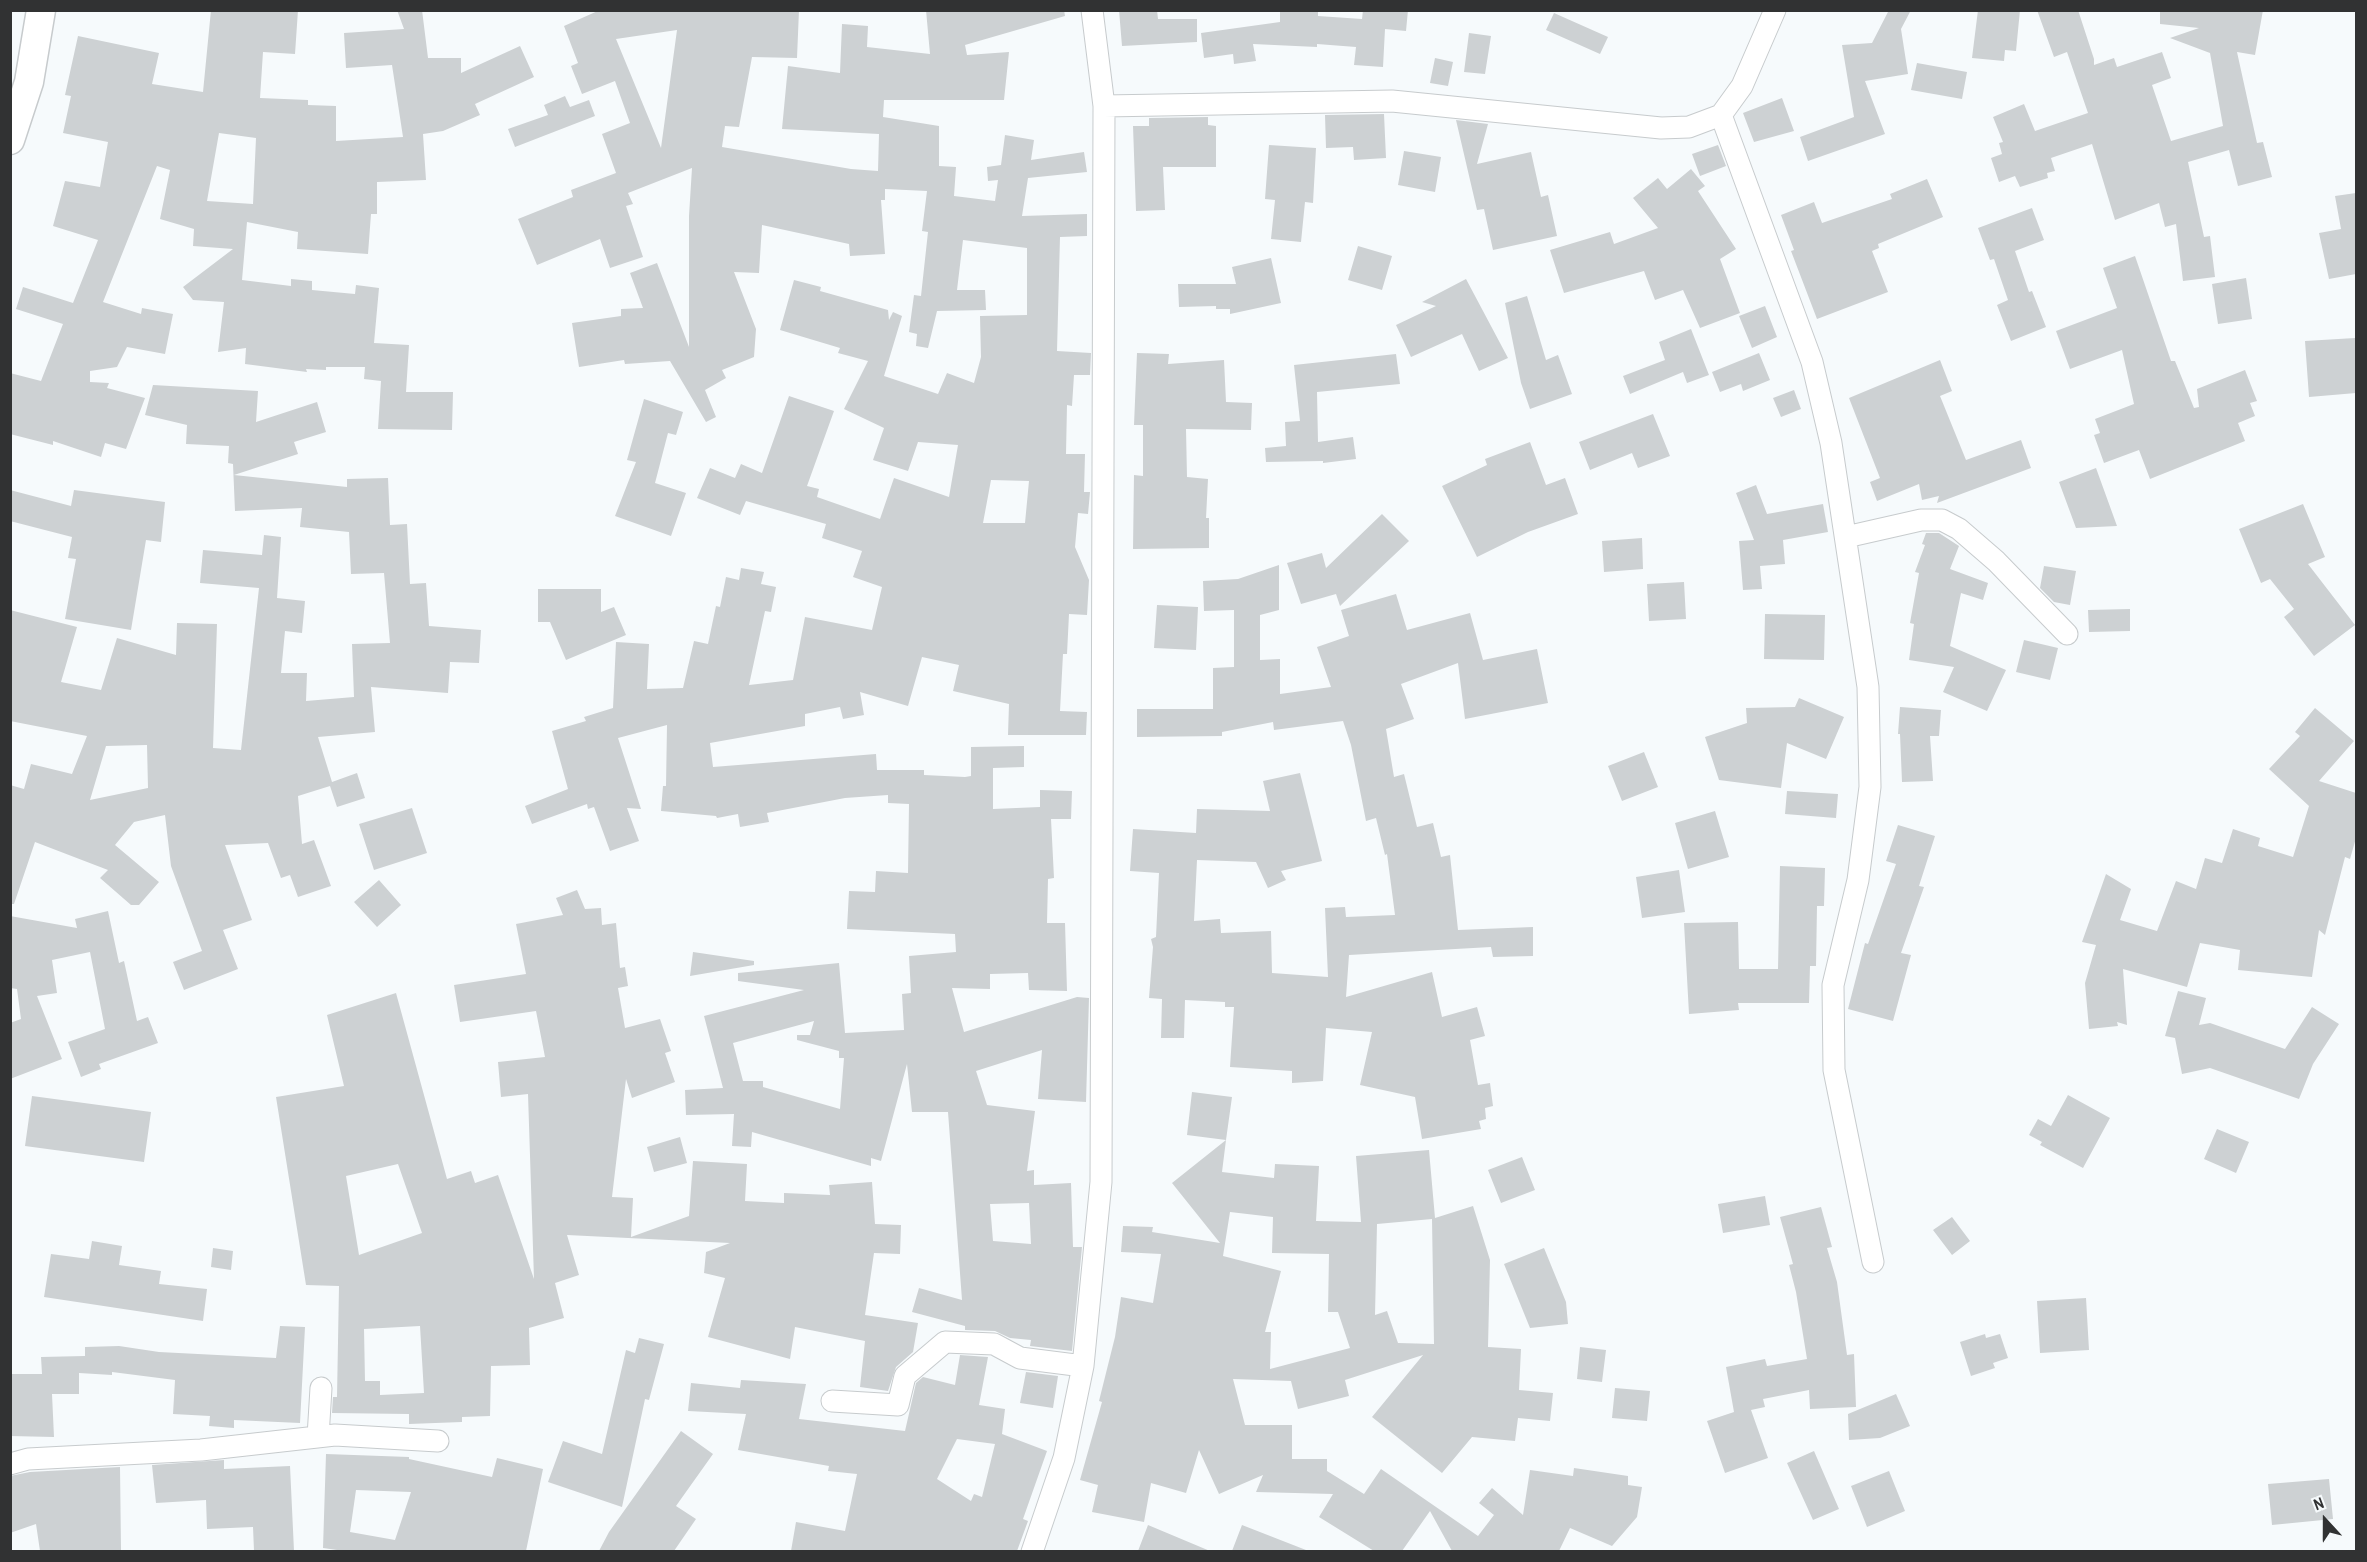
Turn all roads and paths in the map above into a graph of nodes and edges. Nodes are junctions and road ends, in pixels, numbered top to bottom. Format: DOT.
graph roads {
  1 [pos="41,10"];
  2 [pos="1092,10"];
  3 [pos="1775,10"];
  4 [pos="1104,106"];
  5 [pos="1721,115"];
  6 [pos="10,140"];
  7 [pos="1845,537"];
  8 [pos="2067,634"];
  9 [pos="1873,1262"];
  10 [pos="1083,1366"];
  11 [pos="321,1388"];
  12 [pos="832,1401"];
  13 [pos="318,1437"];
  14 [pos="438,1440"];
  15 [pos="10,1464"];
  16 [pos="1032,1551"];
  1 -- 6 [label="main road"];
  2 -- 4 [label="street"];
  3 -- 5 [label="street"];
  4 -- 5 [label="street"];
  4 -- 10 [label="street"];
  5 -- 7 [label="street"];
  7 -- 8 [label="street"];
  7 -- 9 [label="street"];
  10 -- 12 [label="street"];
  10 -- 16 [label="street"];
  11 -- 13 [label="street"];
  13 -- 14 [label="street"];
  13 -- 15 [label="street"];
}
